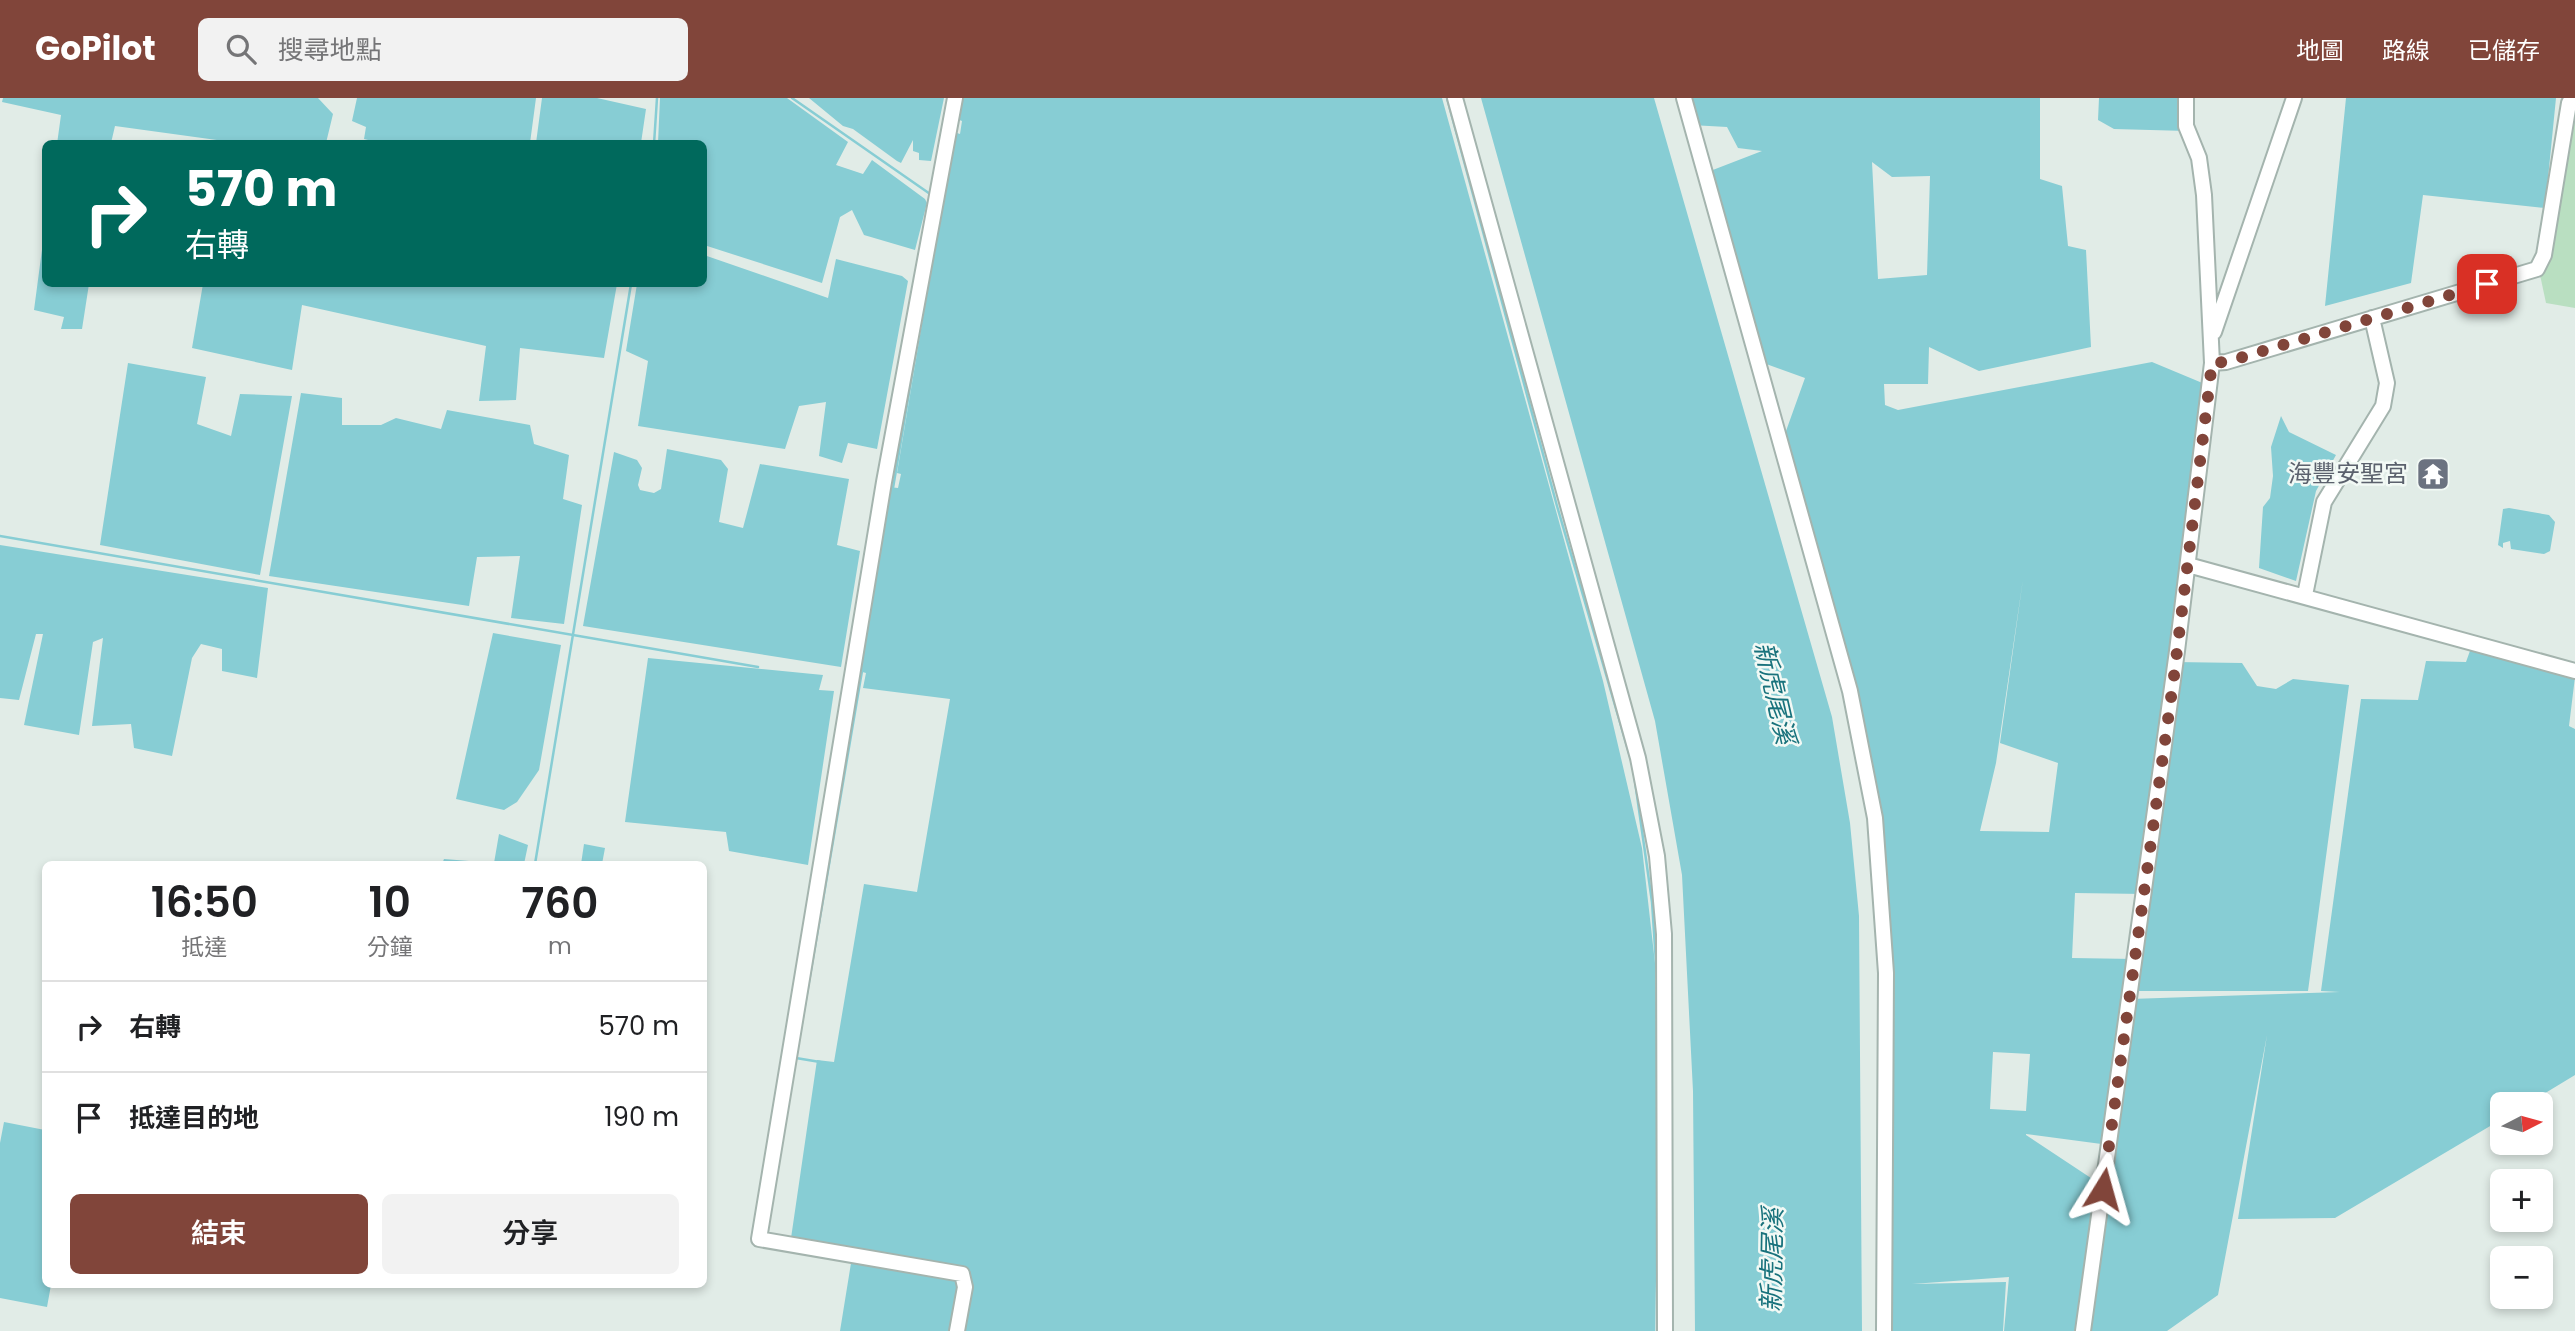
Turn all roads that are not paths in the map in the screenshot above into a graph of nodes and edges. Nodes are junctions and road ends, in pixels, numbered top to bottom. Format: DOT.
graph roads {
  1 [pos="955,98"];
  2 [pos="1455,98"];
  3 [pos="1684,98"];
  4 [pos="2186,98"];
  5 [pos="2294,98"];
  6 [pos="2572,98"];
  7 [pos="2372,318"];
  8 [pos="2212,338"];
  9 [pos="2212,363"];
  10 [pos="2188,565"];
  11 [pos="2305,595"];
  12 [pos="2575,671"];
  13 [pos="957,1331"];
  14 [pos="1665,1331"];
  15 [pos="1884,1331"];
  16 [pos="2083,1331"];
  1 -- 13 [label="street"];
  2 -- 14 [label="street"];
  3 -- 15 [label="street"];
  4 -- 8 [label="street"];
  5 -- 8 [label="street"];
  6 -- 7 [label="street"];
  7 -- 9 [label="street"];
  7 -- 11 [label="street"];
  8 -- 9 [label="street"];
  9 -- 10 [label="street"];
  10 -- 11 [label="street"];
  10 -- 16 [label="street"];
  11 -- 12 [label="street"];
}
